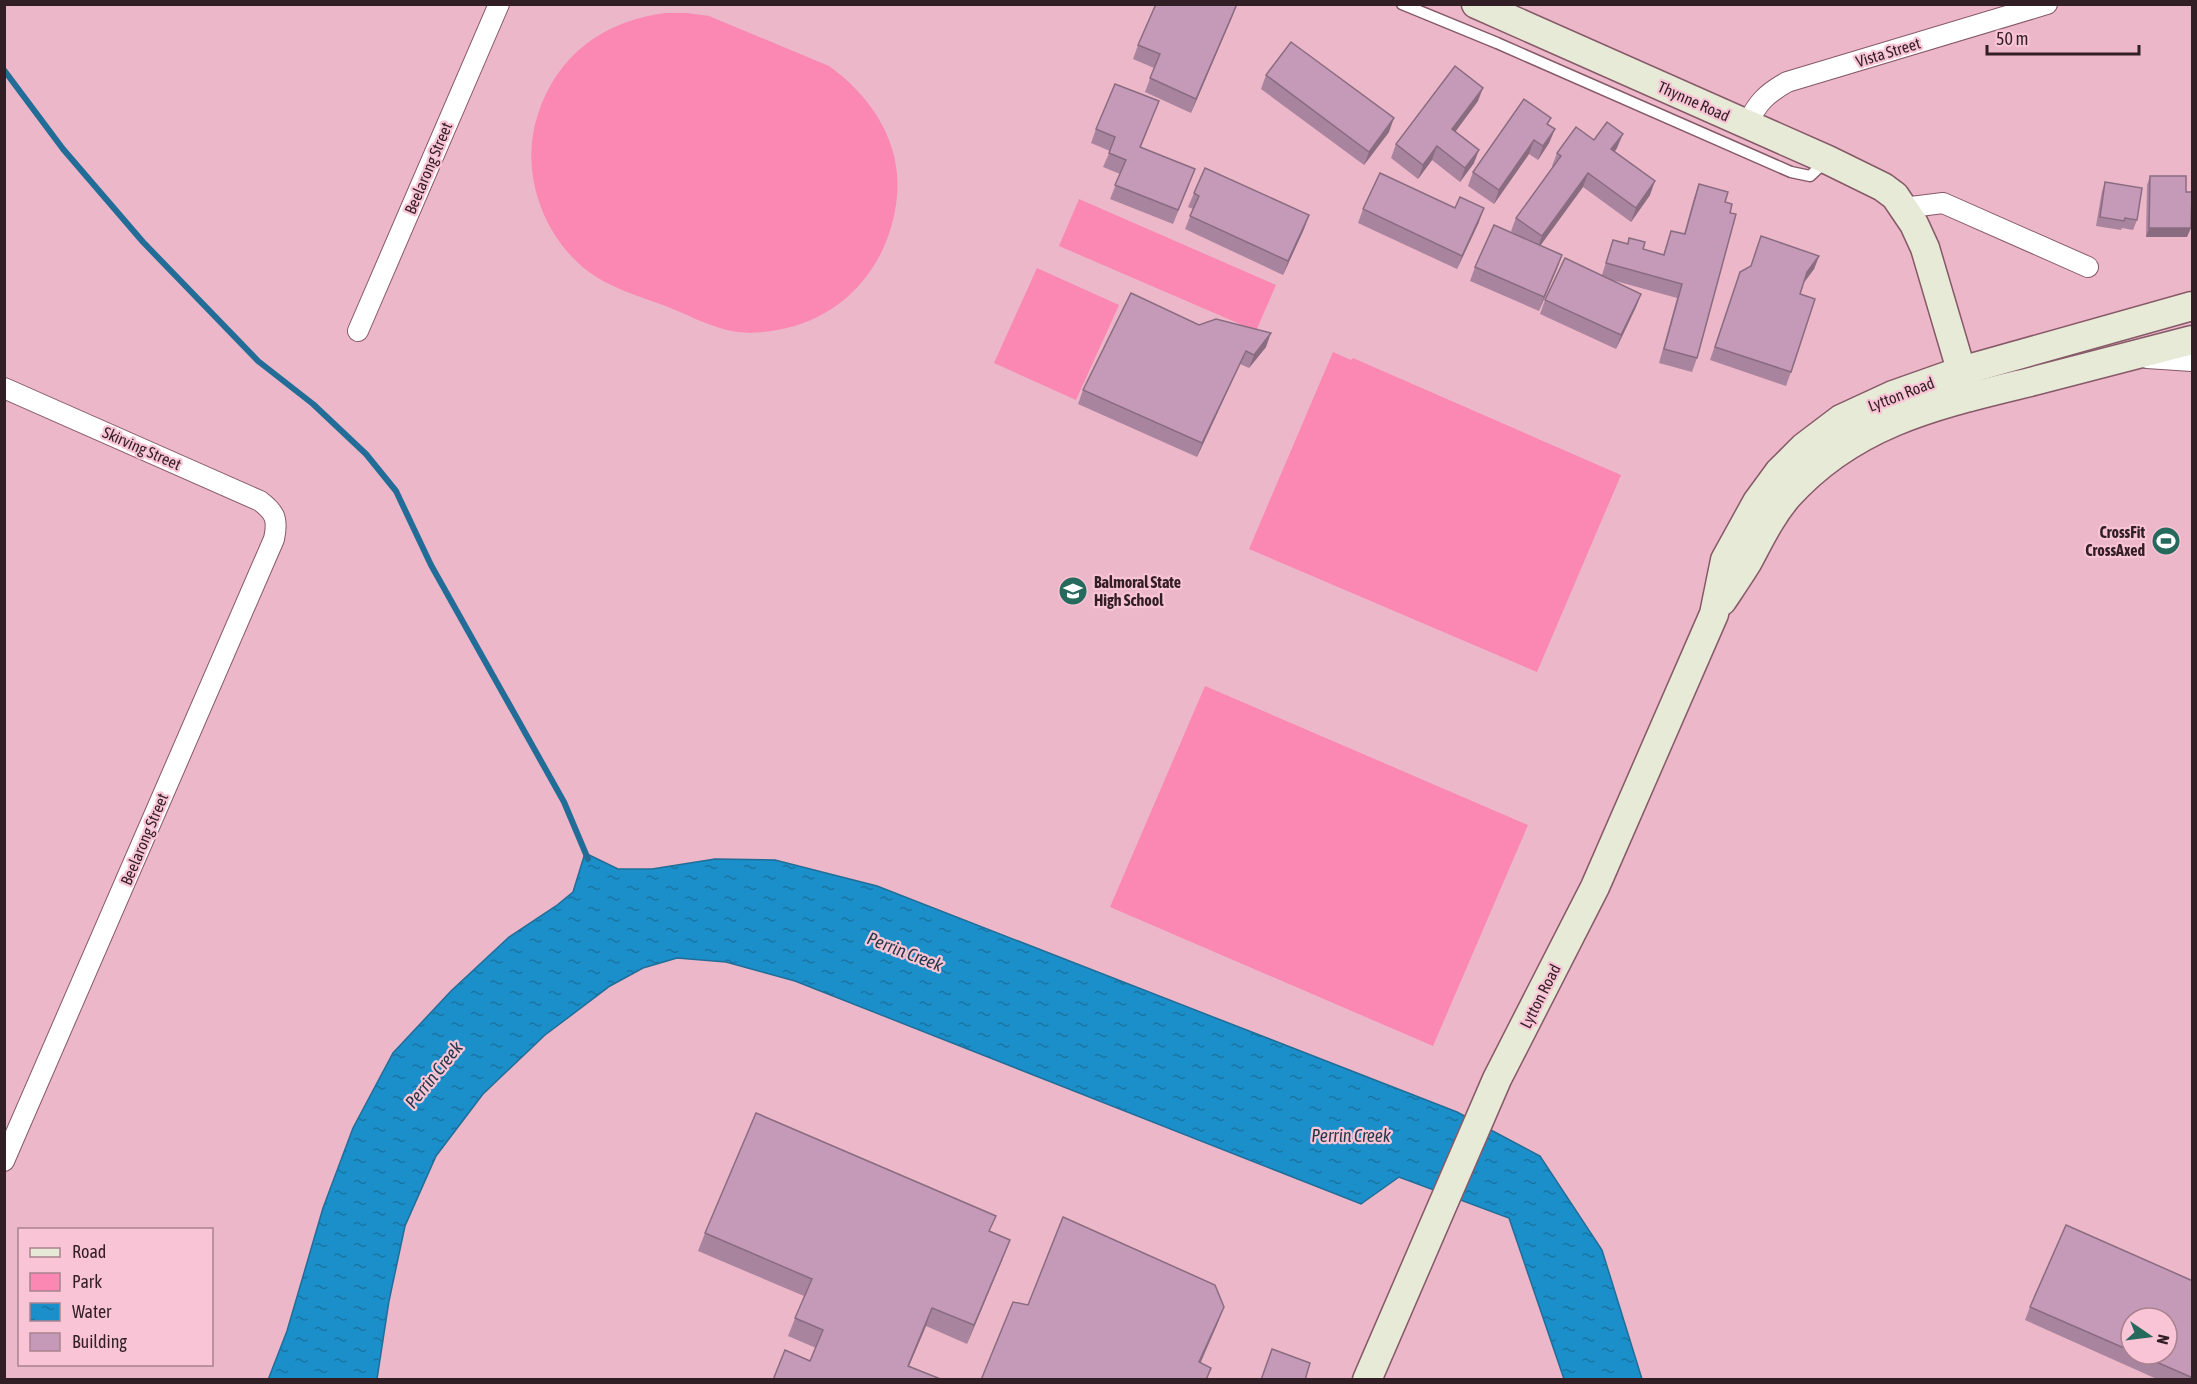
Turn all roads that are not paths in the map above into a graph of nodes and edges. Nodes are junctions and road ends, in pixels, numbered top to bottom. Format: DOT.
graph roads {
  1 [pos="499,4"];
  2 [pos="1401,4"];
  3 [pos="1476,4"];
  4 [pos="2047,4"];
  5 [pos="1747,124"];
  6 [pos="1828,160"];
  7 [pos="1903,208"];
  8 [pos="2088,267"];
  9 [pos="2193,306"];
  10 [pos="358,331"];
  11 [pos="2193,340"];
  12 [pos="2129,357"];
  13 [pos="2193,361"];
  14 [pos="1965,384"];
  15 [pos="4,388"];
  16 [pos="274,516"];
  17 [pos="4,1161"];
  18 [pos="1367,1380"];
  1 -- 10 [label="street, Beelarong Street"];
  2 -- 6 [label="lane"];
  3 -- 5 [label="main road, Thynne Road"];
  4 -- 5 [label="street, Vista Street"];
  5 -- 6 [label="main road, Thynne Road"];
  6 -- 7 [label="main road, Thynne Road"];
  7 -- 8 [label="street"];
  7 -- 14 [label="main road, Thynne Road"];
  9 -- 14 [label="main road, Lytton Road"];
  11 -- 12 [label="main road, Lytton Road"];
  12 -- 13 [label="street"];
  12 -- 14 [label="main road, Lytton Road"];
  14 -- 18 [label="main road, Lytton Road"];
  15 -- 16 [label="street, Skirving Street"];
  16 -- 17 [label="street, Beelarong Street"];
}
